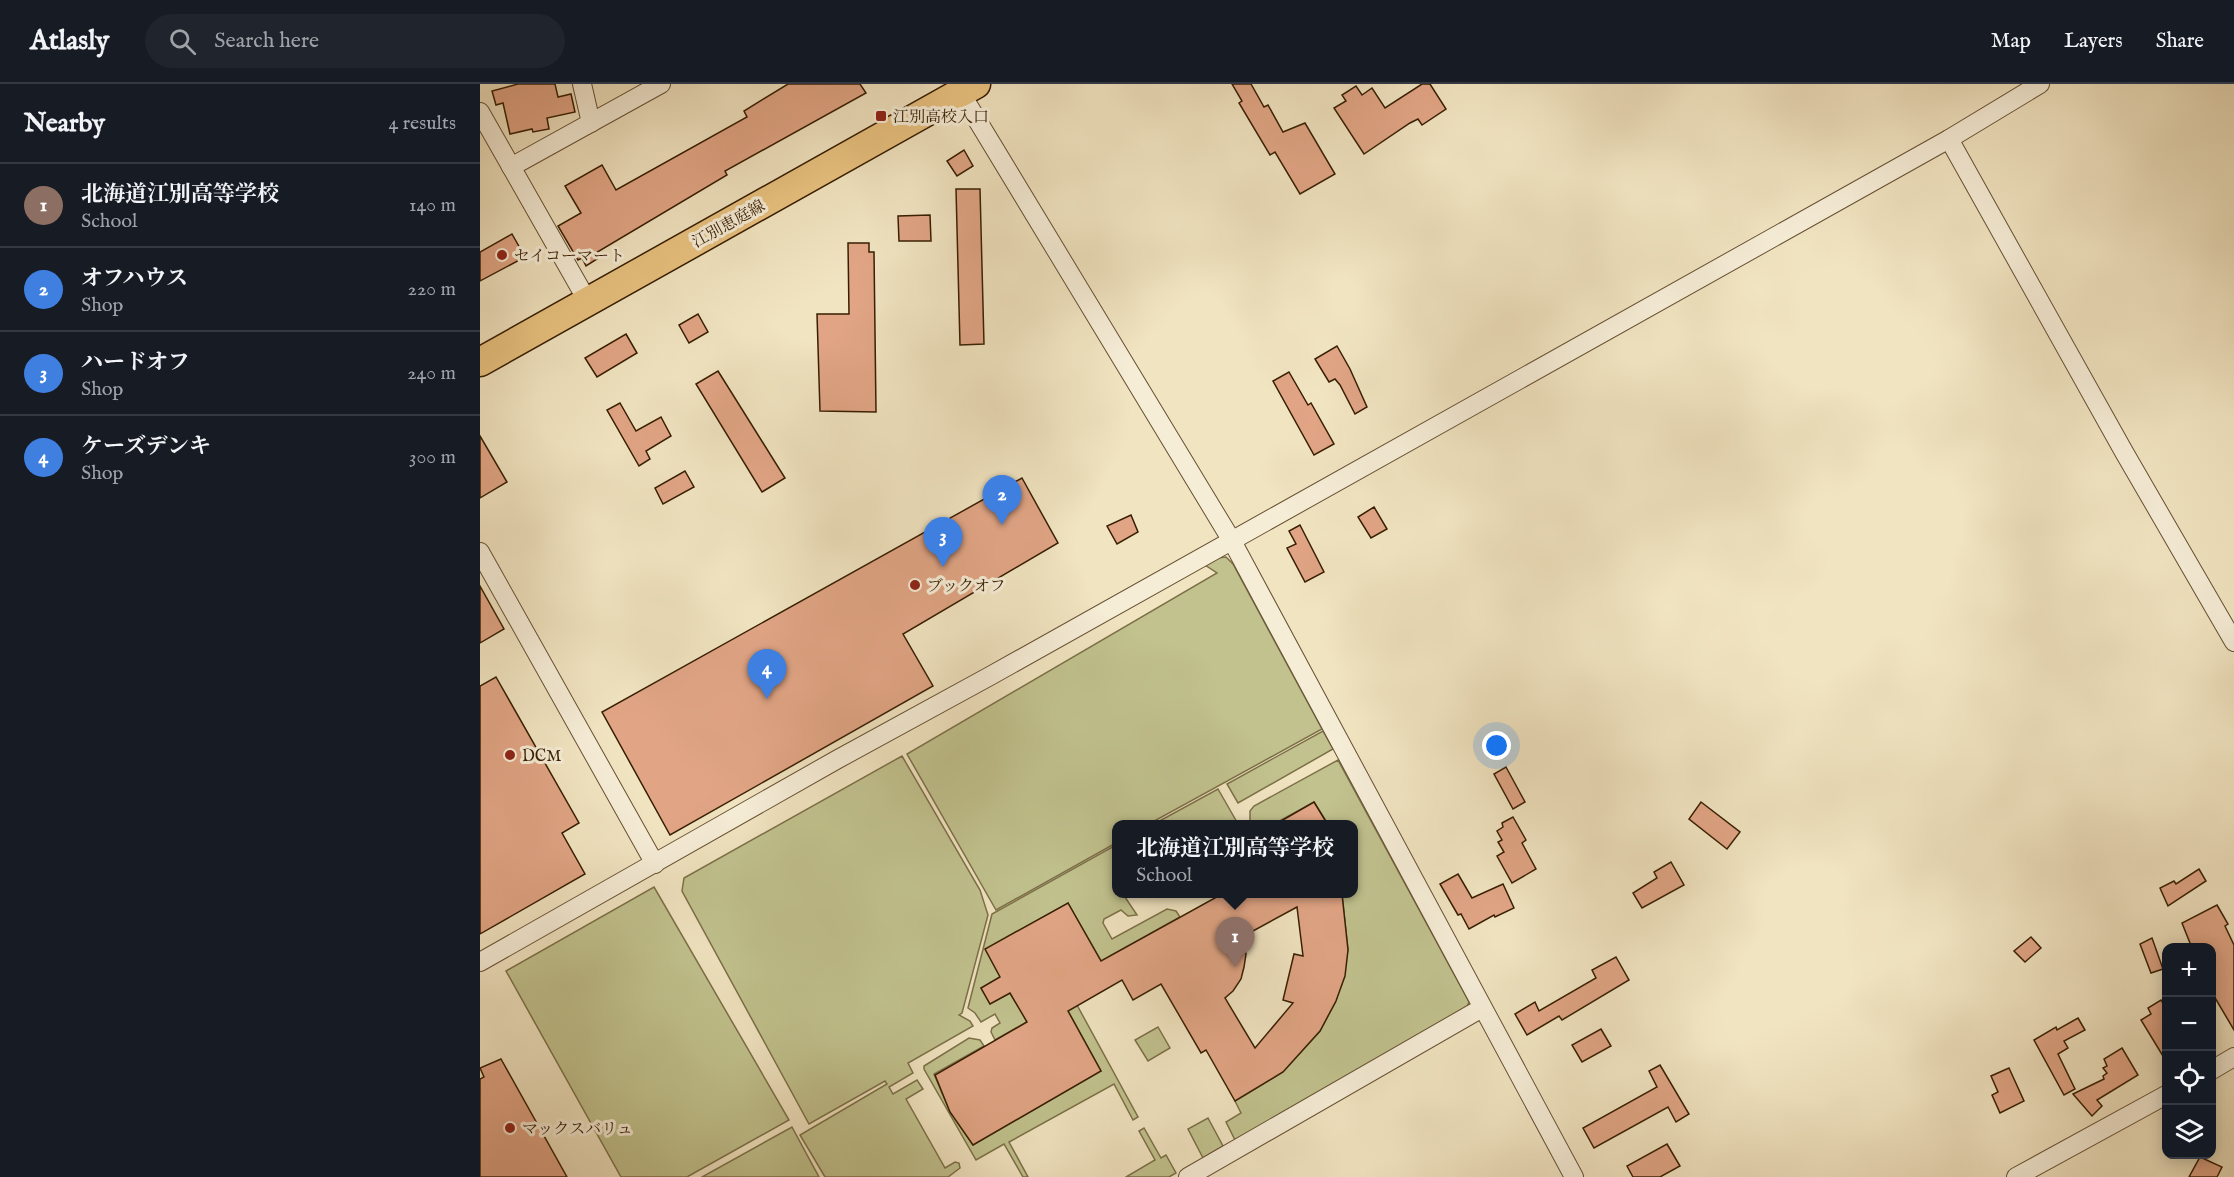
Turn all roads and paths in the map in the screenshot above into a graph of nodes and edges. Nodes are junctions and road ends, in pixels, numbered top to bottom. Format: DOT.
graph roads {
  1 [pos="582,84"];
  2 [pos="661,84"];
  3 [pos="2040,84"];
  4 [pos="964,86"];
  5 [pos="480,112"];
  6 [pos="591,123"];
  7 [pos="1950,138"];
  8 [pos="511,167"];
  9 [pos="588,302"];
  10 [pos="480,362"];
  11 [pos="1232,541"];
  12 [pos="480,552"];
  13 [pos="2234,642"];
  14 [pos="655,864"];
  15 [pos="480,962"];
  16 [pos="1482,1008"];
  17 [pos="2234,1058"];
  18 [pos="2216,1067"];
  19 [pos="2162,1097"];
  20 [pos="1188,1177"];
  21 [pos="1574,1177"];
  22 [pos="2016,1177"];
  1 -- 6 [label="street"];
  2 -- 6 [label="street"];
  3 -- 7 [label="street"];
  4 -- 9 [label="main road, 江別恵庭線"];
  4 -- 11 [label="street"];
  5 -- 8 [label="street"];
  6 -- 8 [label="street"];
  7 -- 11 [label="street"];
  7 -- 13 [label="street"];
  8 -- 9 [label="street"];
  9 -- 10 [label="main road, 江別恵庭線"];
  11 -- 14 [label="street"];
  11 -- 16 [label="street"];
  12 -- 14 [label="street"];
  14 -- 15 [label="street"];
  16 -- 20 [label="street"];
  16 -- 21 [label="street"];
  17 -- 18 [label="street"];
  19 -- 22 [label="street"];
}
